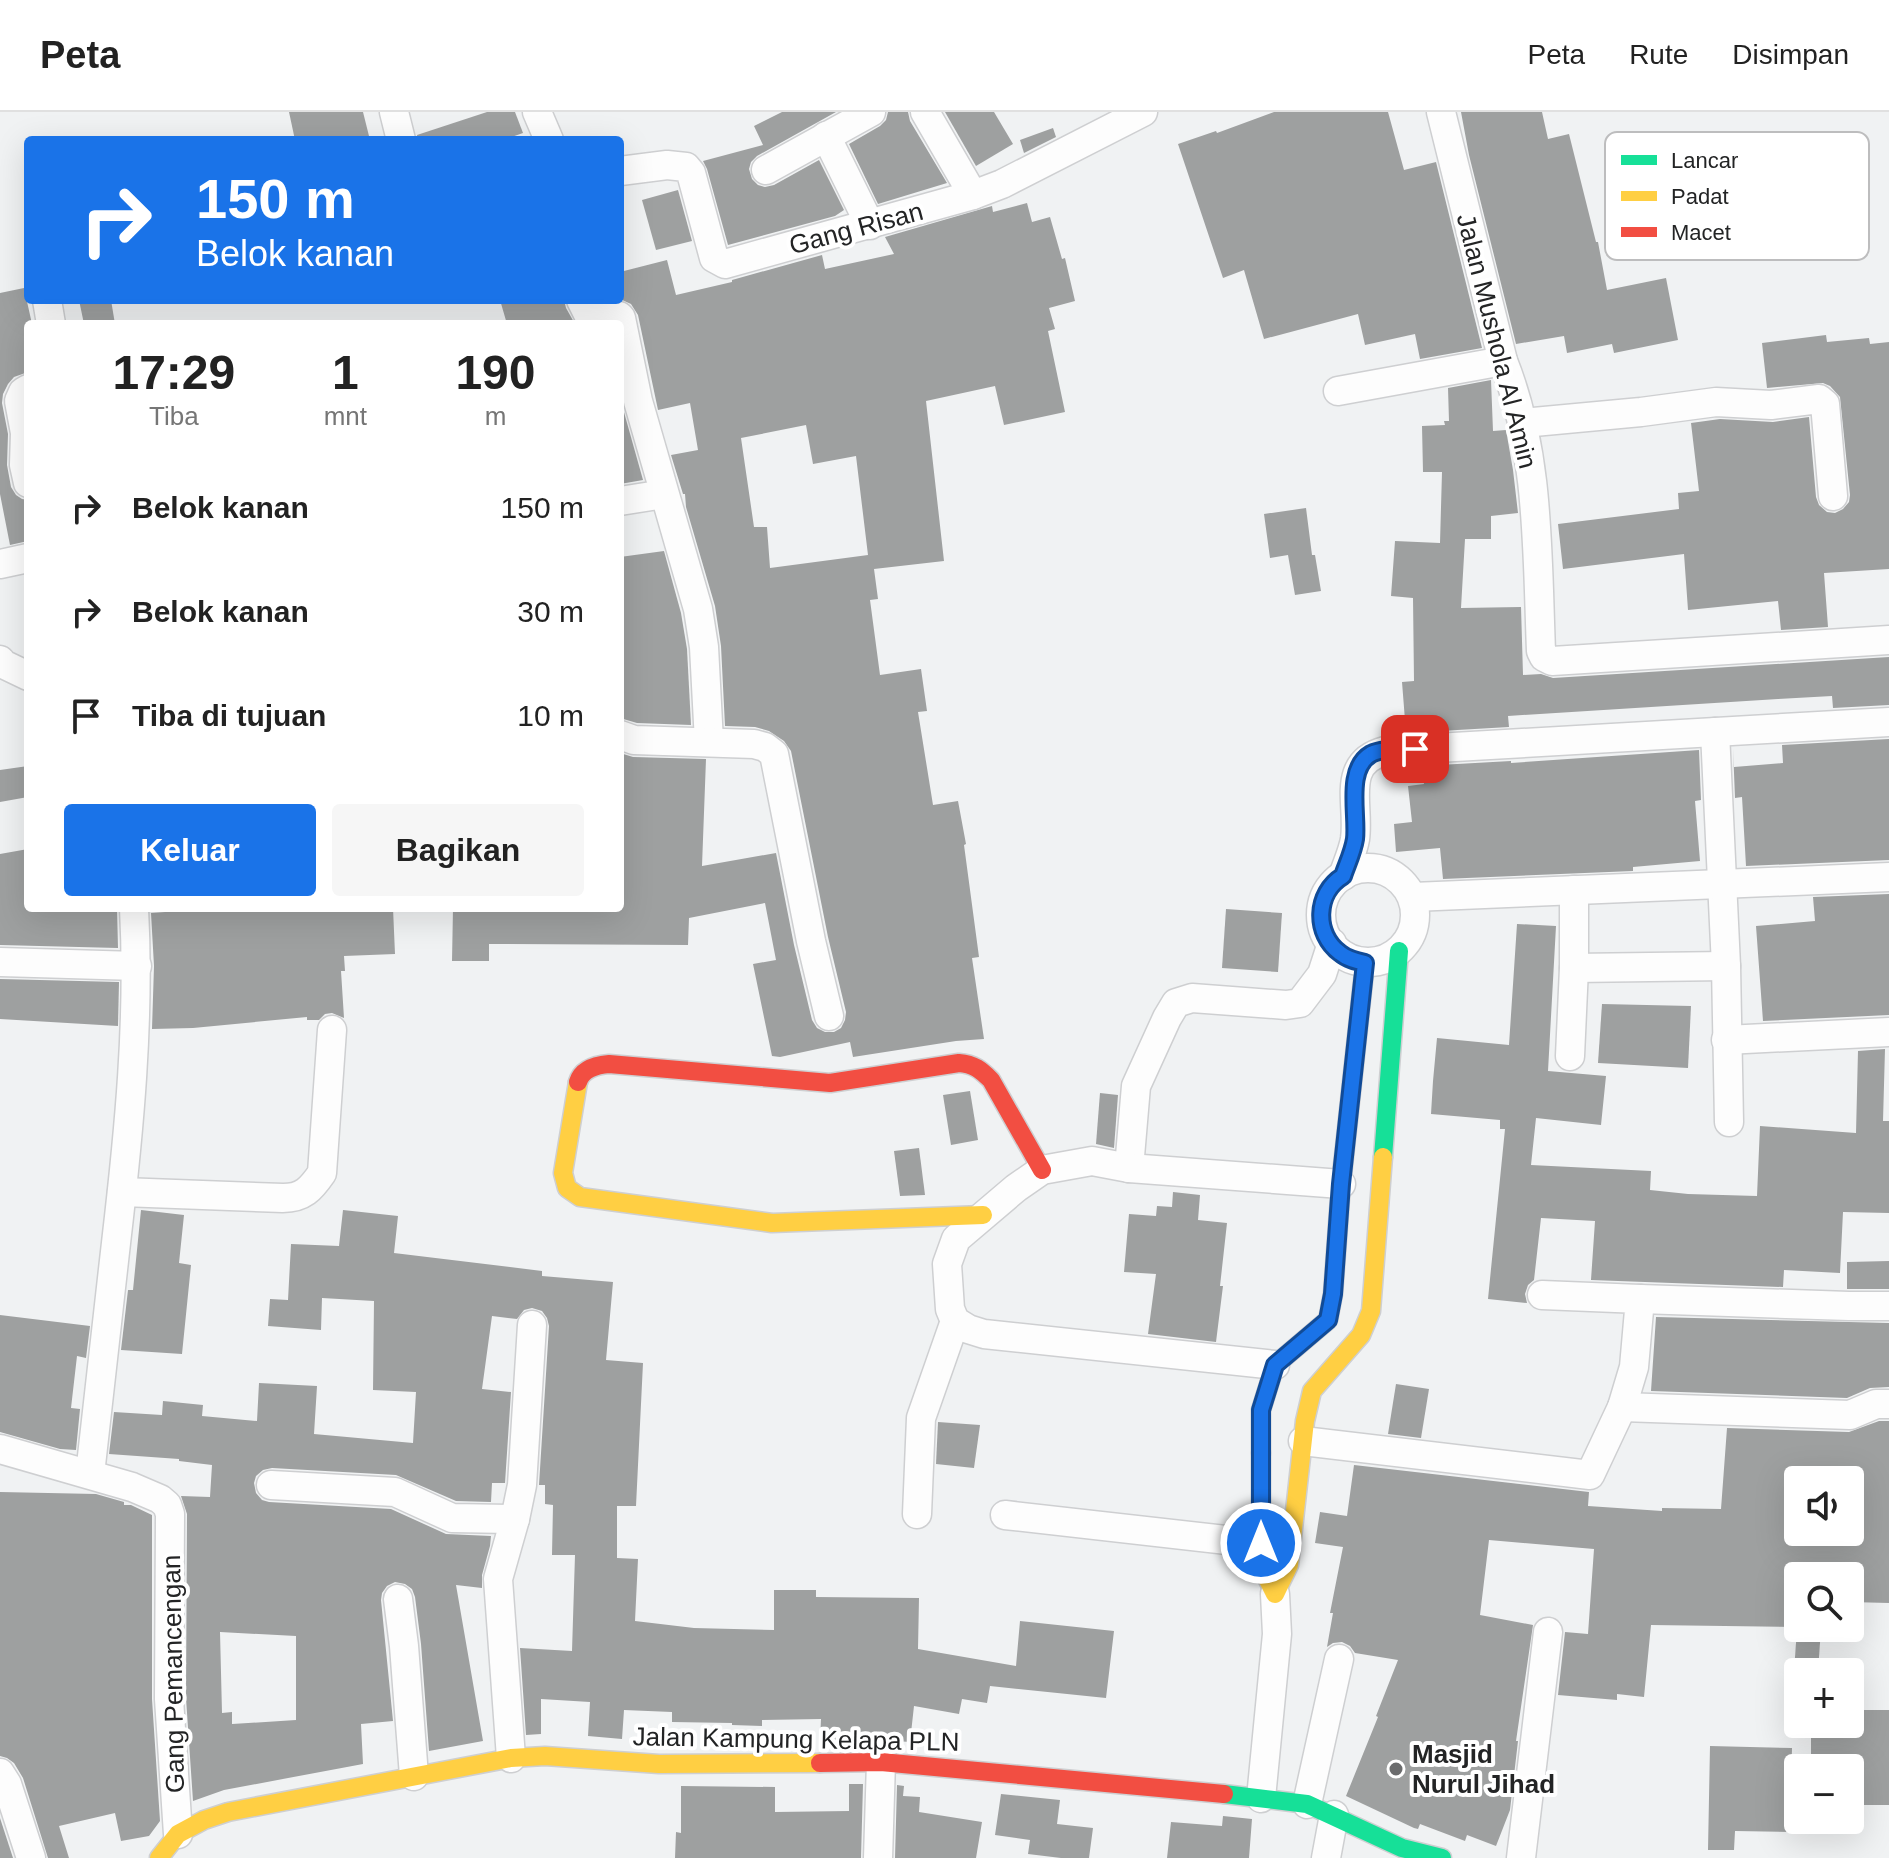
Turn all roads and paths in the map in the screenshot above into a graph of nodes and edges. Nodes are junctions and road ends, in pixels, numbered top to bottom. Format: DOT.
graph roads {
  1 [pos="394,112"];
  2 [pos="537,112"];
  3 [pos="871,112"];
  4 [pos="925,112"];
  5 [pos="1143,112"];
  6 [pos="1441,112"];
  7 [pos="400,136"];
  8 [pos="547,136"];
  9 [pos="826,136"];
  10 [pos="624,170"];
  11 [pos="766,170"];
  12 [pos="973,195"];
  13 [pos="870,225"];
  14 [pos="583,304"];
  15 [pos="621,320"];
  16 [pos="624,333"];
  17 [pos="1503,361"];
  18 [pos="24,391"];
  19 [pos="1338,391"];
  20 [pos="1523,423"];
  21 [pos="24,428"];
  22 [pos="664,494"];
  23 [pos="1833,496"];
  24 [pos="624,500"];
  25 [pos="24,559"];
  26 [pos="0,564"];
  27 [pos="1889,640"];
  28 [pos="0,660"];
  29 [pos="24,674"];
  30 [pos="1889,722"];
  31 [pos="1715,732"];
  32 [pos="624,736"];
  33 [pos="709,742"];
  34 [pos="1355,873"];
  35 [pos="1889,877"];
  36 [pos="1723,883"];
  37 [pos="1574,890"];
  38 [pos="1414,906"];
  39 [pos="134,912"];
  40 [pos="1399,951"];
  41 [pos="1349,955"];
  42 [pos="0,962"];
  43 [pos="137,966"];
  44 [pos="1726,966"];
  45 [pos="1574,968"];
  46 [pos="829,1016"];
  47 [pos="332,1030"];
  48 [pos="1889,1032"];
  49 [pos="1726,1040"];
  50 [pos="1570,1056"];
  51 [pos="1729,1122"];
  52 [pos="1129,1168"];
  53 [pos="1042,1170"];
  54 [pos="1341,1184"];
  55 [pos="122,1192"];
  56 [pos="983,1215"];
  57 [pos="1542,1295"];
  58 [pos="1640,1299"];
  59 [pos="1889,1306"];
  60 [pos="955,1321"];
  61 [pos="532,1325"];
  62 [pos="1275,1365"];
  63 [pos="1889,1404"];
  64 [pos="1622,1407"];
  65 [pos="1303,1441"];
  66 [pos="0,1449"];
  67 [pos="90,1474"];
  68 [pos="271,1485"];
  69 [pos="917,1514"];
  70 [pos="1005,1515"];
  71 [pos="515,1519"];
  72 [pos="1261,1543"];
  73 [pos="1292,1548"];
  74 [pos="1275,1594"];
  75 [pos="398,1599"];
  76 [pos="1548,1632"];
  77 [pos="1339,1659"];
  78 [pos="511,1758"];
  79 [pos="881,1762"];
  80 [pos="0,1773"];
  81 [pos="414,1776"];
  82 [pos="1261,1798"];
  83 [pos="1307,1804"];
  84 [pos="1334,1815"];
  85 [pos="178,1834"];
  86 [pos="31,1858"];
  87 [pos="159,1858"];
  88 [pos="878,1858"];
  89 [pos="1326,1858"];
  90 [pos="1442,1858"];
  91 [pos="1521,1858"];
  1 -- 7 [label="street"];
  2 -- 8 [label="street"];
  3 -- 9 [label="street"];
  4 -- 12 [label="street"];
  5 -- 12 [label="street, Gang Risan"];
  6 -- 17 [label="street, Jalan Mushola Al Amin"];
  9 -- 11 [label="street"];
  9 -- 13 [label="street"];
  10 -- 13 [label="street, Gang Risan"];
  12 -- 13 [label="street, Gang Risan"];
  14 -- 15 [label="street"];
  16 -- 22 [label="street"];
  17 -- 19 [label="street"];
  17 -- 20 [label="street, Jalan Mushola Al Amin"];
  18 -- 21 [label="street"];
  20 -- 23 [label="street"];
  20 -- 27 [label="street, Jalan Mushola Al Amin"];
  22 -- 24 [label="street"];
  22 -- 33 [label="street"];
  25 -- 26 [label="street"];
  28 -- 29 [label="street"];
  30 -- 31 [label="street"];
  31 -- 34 [label="street"];
  31 -- 36 [label="street"];
  32 -- 33 [label="street"];
  33 -- 46 [label="street"];
  34 -- 38 [label="street"];
  34 -- 41 [label="street"];
  35 -- 36 [label="street"];
  36 -- 37 [label="street"];
  36 -- 44 [label="street"];
  37 -- 38 [label="street"];
  37 -- 45 [label="street"];
  38 -- 40 [label="street"];
  39 -- 43 [label="street"];
  40 -- 41 [label="street"];
  40 -- 65 [label="street"];
  41 -- 52 [label="street"];
  41 -- 54 [label="street"];
  42 -- 43 [label="street"];
  43 -- 55 [label="street"];
  44 -- 45 [label="street"];
  44 -- 49 [label="street"];
  45 -- 50 [label="street"];
  47 -- 55 [label="street"];
  48 -- 49 [label="street"];
  49 -- 51 [label="street"];
  52 -- 53 [label="street"];
  52 -- 54 [label="street"];
  53 -- 56 [label="street"];
  53 -- 56 [label="street"];
  54 -- 62 [label="street"];
  55 -- 67 [label="street"];
  56 -- 60 [label="street"];
  57 -- 58 [label="street"];
  58 -- 59 [label="street"];
  58 -- 64 [label="street"];
  60 -- 62 [label="street"];
  60 -- 69 [label="street"];
  61 -- 71 [label="street"];
  62 -- 72 [label="street"];
  63 -- 64 [label="street"];
  64 -- 65 [label="street"];
  65 -- 73 [label="street"];
  66 -- 67 [label="street"];
  67 -- 85 [label="street, Gang Pemancengan"];
  68 -- 71 [label="street"];
  70 -- 72 [label="street"];
  71 -- 78 [label="street"];
  72 -- 73 [label="street"];
  72 -- 74 [label="street"];
  73 -- 74 [label="street"];
  74 -- 82 [label="street"];
  75 -- 81 [label="street"];
  76 -- 91 [label="street"];
  77 -- 83 [label="street"];
  78 -- 79 [label="street, Jalan Kampung Kelapa PLN"];
  78 -- 81 [label="street, Jalan Kampung Kelapa PLN"];
  79 -- 82 [label="street, Jalan Kampung Kelapa PLN"];
  79 -- 88 [label="street"];
  80 -- 86 [label="street"];
  81 -- 85 [label="street, Jalan Kampung Kelapa PLN"];
  82 -- 83 [label="street, Jalan Kampung Kelapa PLN"];
  83 -- 84 [label="street, Jalan Kampung Kelapa PLN"];
  84 -- 89 [label="street"];
  84 -- 90 [label="street, Jalan Kampung Kelapa PLN"];
  85 -- 87 [label="street, Jalan Kampung Kelapa PLN"];
}
